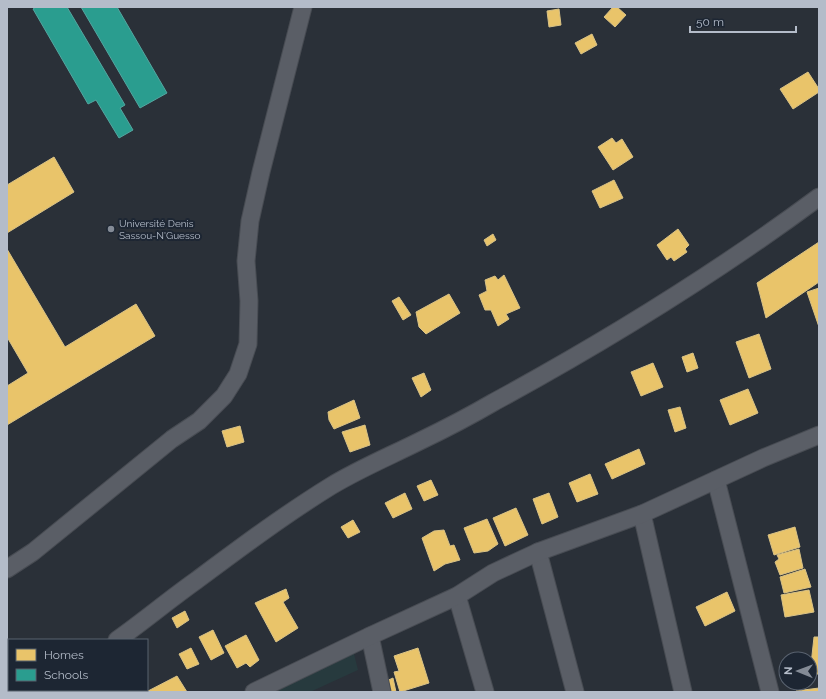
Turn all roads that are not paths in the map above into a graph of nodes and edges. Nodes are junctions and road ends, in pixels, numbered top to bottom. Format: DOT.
graph roads {
  1 [pos="303,7"];
  2 [pos="819,197"];
  3 [pos="819,435"];
  4 [pos="716,480"];
  5 [pos="642,514"];
  6 [pos="538,552"];
  7 [pos="7,569"];
  8 [pos="457,596"];
  9 [pos="370,636"];
  10 [pos="117,639"];
  11 [pos="254,692"];
  12 [pos="382,692"];
  13 [pos="485,692"];
  14 [pos="574,692"];
  15 [pos="684,692"];
  16 [pos="770,692"];
  1 -- 7 [label="street"];
  2 -- 10 [label="street"];
  3 -- 4 [label="street"];
  4 -- 5 [label="street"];
  4 -- 16 [label="street"];
  5 -- 6 [label="street"];
  5 -- 15 [label="street"];
  6 -- 8 [label="street"];
  6 -- 14 [label="street"];
  8 -- 9 [label="street"];
  8 -- 13 [label="street"];
  9 -- 11 [label="street"];
  9 -- 12 [label="street"];
}
